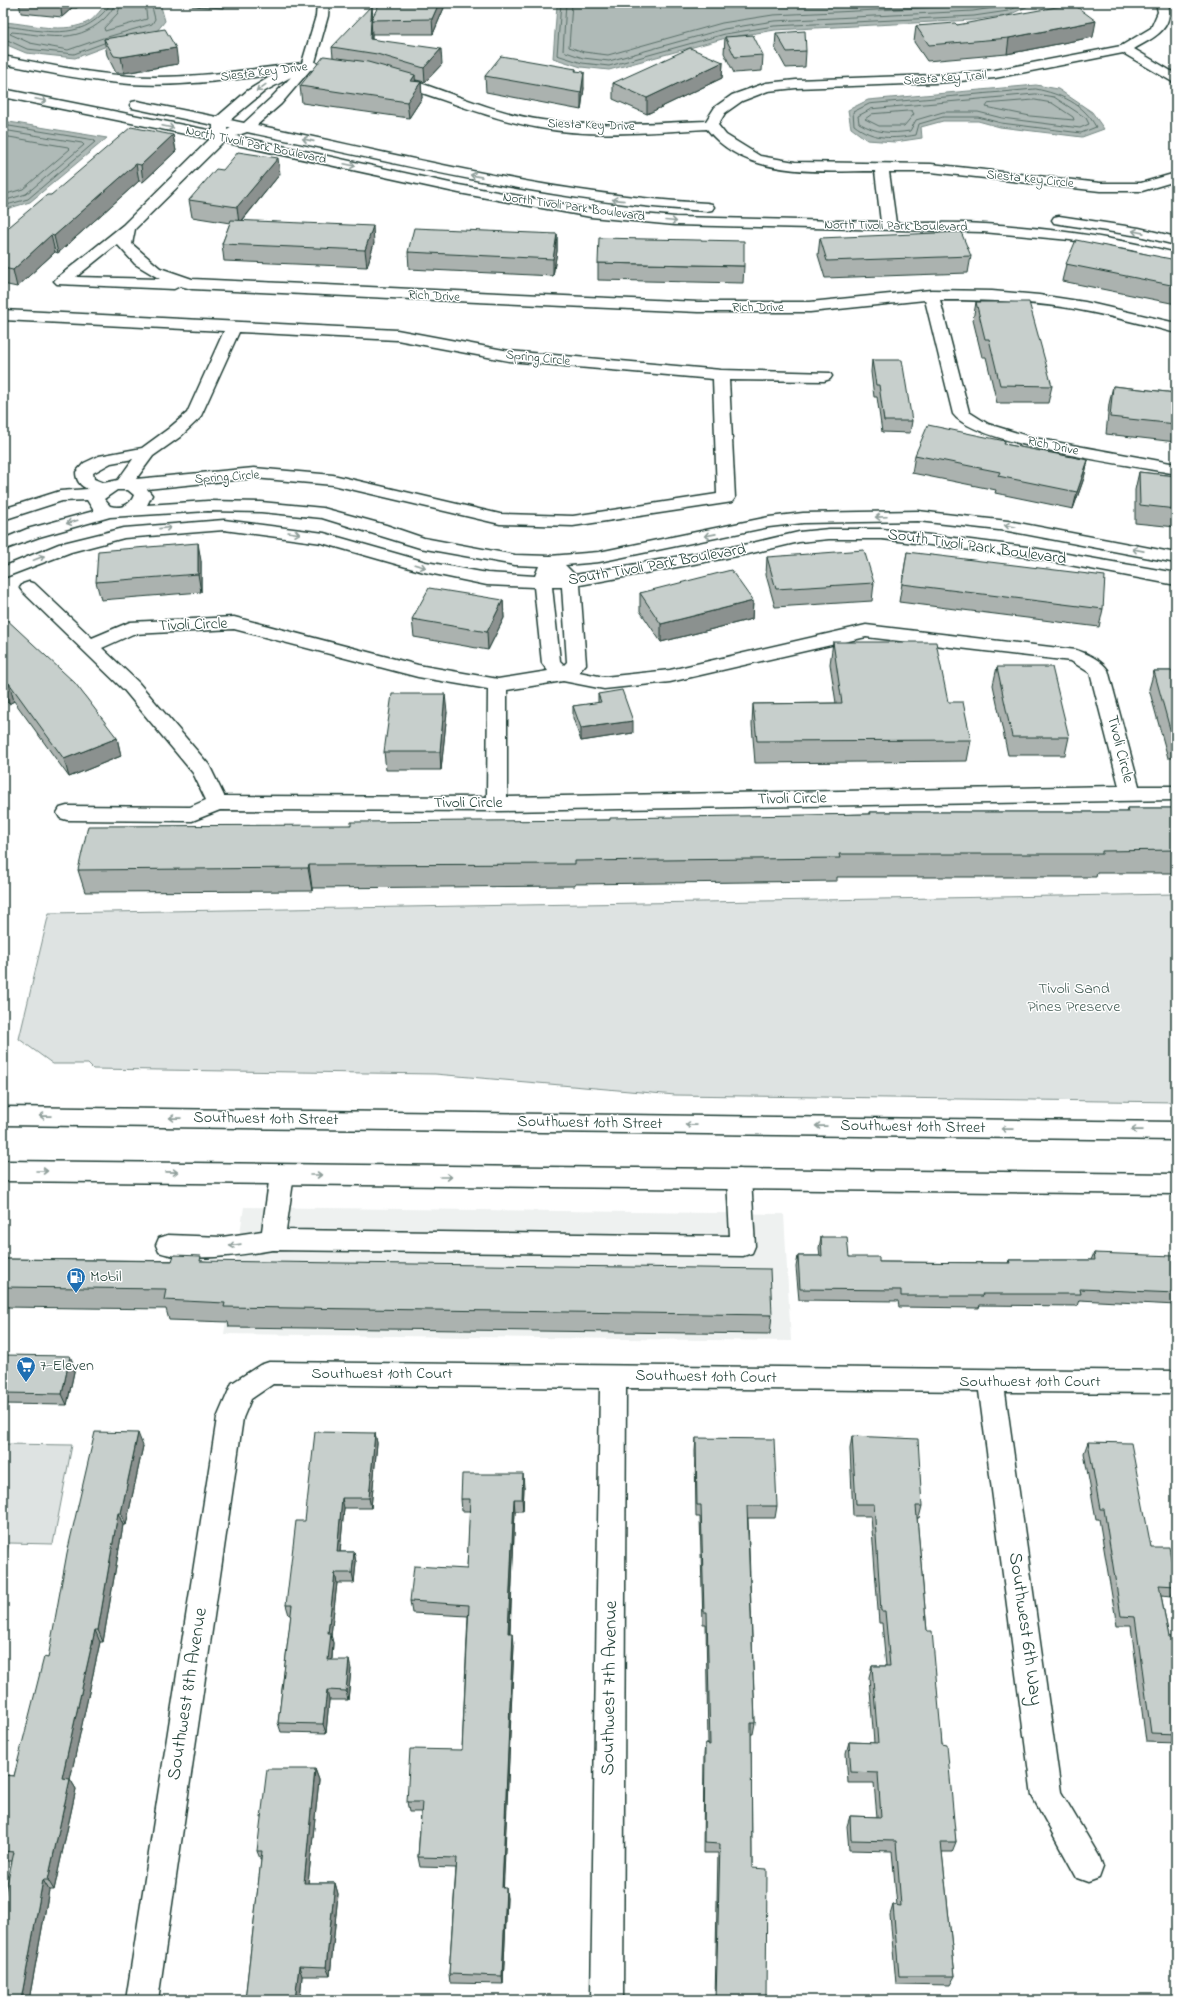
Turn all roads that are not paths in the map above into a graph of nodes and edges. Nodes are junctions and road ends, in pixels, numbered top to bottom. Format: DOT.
graph roads {
  1 [pos="323,3"];
  2 [pos="1162,3"];
  3 [pos="1125,49"];
  4 [pos="3,60"];
  5 [pos="308,65"];
  6 [pos="324,67"];
  7 [pos="378,74"];
  8 [pos="1176,80"];
  9 [pos="3,93"];
  10 [pos="96,112"];
  11 [pos="220,122"];
  12 [pos="711,125"];
  13 [pos="247,127"];
  14 [pos="219,138"];
  15 [pos="882,168"];
  16 [pos="1176,177"];
  17 [pos="494,179"];
  18 [pos="483,193"];
  19 [pos="717,207"];
  20 [pos="872,211"];
  21 [pos="894,212"];
  22 [pos="1043,218"];
  23 [pos="889,227"];
  24 [pos="128,228"];
  25 [pos="1176,240"];
  26 [pos="1176,257"];
  27 [pos="192,284"];
  28 [pos="931,295"];
  29 [pos="3,315"];
  30 [pos="233,327"];
  31 [pos="1176,328"];
  32 [pos="721,375"];
  33 [pos="824,376"];
  34 [pos="147,452"];
  35 [pos="1176,469"];
  36 [pos="127,485"];
  37 [pos="101,491"];
  38 [pos="726,498"];
  39 [pos="119,511"];
  40 [pos="3,515"];
  41 [pos="739,528"];
  42 [pos="124,533"];
  43 [pos="3,545"];
  44 [pos="748,549"];
  45 [pos="1176,558"];
  46 [pos="550,561"];
  47 [pos="3,573"];
  48 [pos="1176,579"];
  49 [pos="542,582"];
  50 [pos="571,582"];
  51 [pos="29,588"];
  52 [pos="90,646"];
  53 [pos="563,675"];
  54 [pos="498,685"];
  55 [pos="1131,793"];
  56 [pos="1176,793"];
  57 [pos="217,803"];
  58 [pos="497,804"];
  59 [pos="67,813"];
  60 [pos="3,1116"];
  61 [pos="1176,1131"];
  62 [pos="3,1171"];
  63 [pos="282,1175"];
  64 [pos="739,1179"];
  65 [pos="1176,1184"];
  66 [pos="273,1240"];
  67 [pos="168,1245"];
  68 [pos="613,1375"];
  69 [pos="991,1382"];
  70 [pos="1176,1382"];
  71 [pos="241,1391"];
  72 [pos="1088,1867"];
  73 [pos="142,2000"];
  74 [pos="607,2000"];
  1 -- 5 [label="street"];
  2 -- 3 [label="street, Siesta Key Trail"];
  3 -- 8 [label="street"];
  3 -- 12 [label="street, Siesta Key Trail"];
  4 -- 5 [label="street, Siesta Key Drive"];
  5 -- 6 [label="street, Siesta Key Drive"];
  5 -- 11 [label="street, one-way"];
  5 -- 13 [label="street"];
  7 -- 12 [label="street, Siesta Key Drive"];
  9 -- 10 [label="street, North Tivoli Park Boulevard, one-way"];
  10 -- 11 [label="street, North Tivoli Park Boulevard"];
  10 -- 14 [label="street, North Tivoli Park Boulevard, one-way"];
  11 -- 13 [label="street, North Tivoli Park Boulevard"];
  11 -- 14 [label="street"];
  12 -- 15 [label="street, Siesta Key Circle"];
  13 -- 14 [label="street"];
  17 -- 13 [label="street, North Tivoli Park Boulevard, one-way"];
  14 -- 18 [label="street, North Tivoli Park Boulevard, one-way"];
  14 -- 24 [label="street"];
  15 -- 16 [label="street, Siesta Key Circle"];
  15 -- 21 [label="street"];
  17 -- 18 [label="street"];
  19 -- 17 [label="street, North Tivoli Park Boulevard, one-way"];
  18 -- 23 [label="street, North Tivoli Park Boulevard, one-way"];
  20 -- 21 [label="street, North Tivoli Park Boulevard"];
  21 -- 23 [label="street"];
  25 -- 22 [label="street, one-way"];
  23 -- 26 [label="street, North Tivoli Park Boulevard"];
  24 -- 27 [label="street, Rich Drive"];
  24 -- 27 [label="street"];
  27 -- 28 [label="street, Rich Drive"];
  28 -- 31 [label="street, Rich Drive"];
  28 -- 35 [label="street, Rich Drive"];
  29 -- 30 [label="street, Spring Circle"];
  30 -- 32 [label="street, Spring Circle"];
  30 -- 34 [label="street"];
  32 -- 33 [label="street, Spring Circle"];
  32 -- 38 [label="street"];
  34 -- 36 [label="street"];
  34 -- 37 [label="street"];
  36 -- 37 [label="street, Spring Circle"];
  36 -- 38 [label="street, Spring Circle"];
  36 -- 39 [label="street"];
  37 -- 39 [label="street"];
  37 -- 40 [label="street"];
  38 -- 41 [label="street"];
  39 -- 42 [label="street"];
  39 -- 43 [label="street, South Tivoli Park Boulevard, one-way"];
  39 -- 46 [label="street, South Tivoli Park Boulevard"];
  41 -- 44 [label="street"];
  45 -- 41 [label="street, South Tivoli Park Boulevard, one-way"];
  41 -- 46 [label="street, South Tivoli Park Boulevard, one-way"];
  47 -- 42 [label="street, South Tivoli Park Boulevard, one-way"];
  42 -- 49 [label="street, South Tivoli Park Boulevard, one-way"];
  44 -- 48 [label="street, South Tivoli Park Boulevard"];
  44 -- 50 [label="street, South Tivoli Park Boulevard"];
  46 -- 49 [label="street"];
  46 -- 50 [label="street"];
  49 -- 50 [label="street, South Tivoli Park Boulevard"];
  49 -- 53 [label="street"];
  50 -- 53 [label="street"];
  51 -- 52 [label="street"];
  52 -- 54 [label="street, Tivoli Circle"];
  52 -- 57 [label="street"];
  53 -- 54 [label="street, Tivoli Circle"];
  53 -- 55 [label="street, Tivoli Circle"];
  54 -- 58 [label="street"];
  55 -- 56 [label="street"];
  55 -- 58 [label="street, Tivoli Circle"];
  57 -- 58 [label="street, Tivoli Circle"];
  57 -- 59 [label="street"];
  61 -- 60 [label="street, Southwest 10th Street, one-way"];
  62 -- 63 [label="street, one-way"];
  63 -- 64 [label="street, one-way"];
  63 -- 66 [label="street"];
  64 -- 65 [label="street"];
  64 -- 66 [label="street"];
  66 -- 67 [label="street, one-way"];
  68 -- 69 [label="street, Southwest 10th Court"];
  68 -- 71 [label="street, Southwest 10th Court"];
  68 -- 74 [label="street, Southwest 7th Avenue"];
  69 -- 70 [label="street, Southwest 10th Court"];
  69 -- 72 [label="street, Southwest 6th Way"];
  71 -- 73 [label="street, Southwest 8th Avenue"];
}
